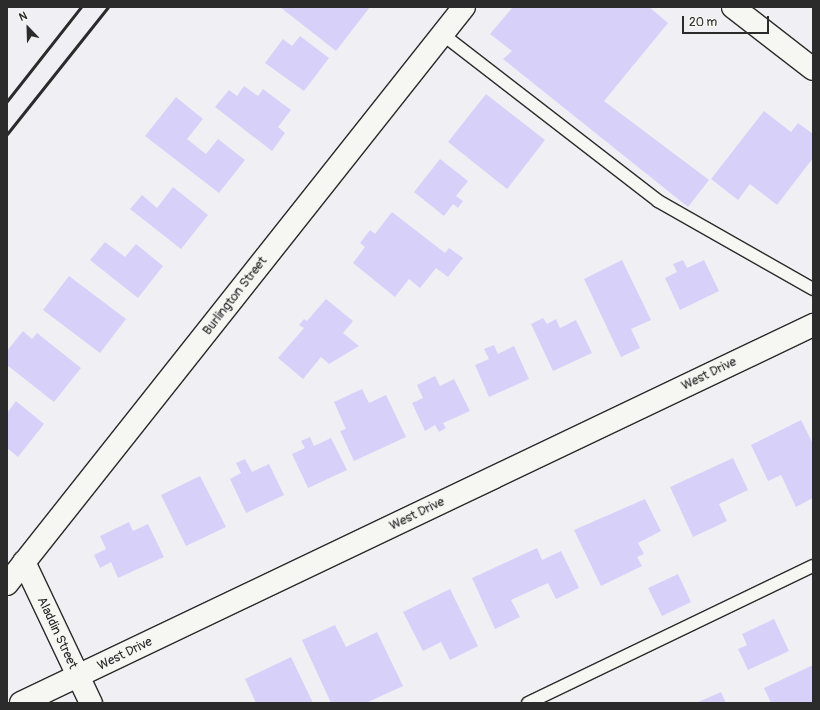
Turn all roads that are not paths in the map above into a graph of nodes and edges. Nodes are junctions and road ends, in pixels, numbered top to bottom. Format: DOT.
graph roads {
  1 [pos="464,7"];
  2 [pos="733,7"];
  3 [pos="442,34"];
  4 [pos="813,69"];
  5 [pos="813,289"];
  6 [pos="813,325"];
  7 [pos="24,562"];
  8 [pos="813,566"];
  9 [pos="7,584"];
  10 [pos="78,676"];
  11 [pos="21,703"];
  12 [pos="91,703"];
  13 [pos="528,703"];
  1 -- 3 [label="street, Burlington Street"];
  2 -- 4 [label="street"];
  3 -- 5 [label="lane"];
  3 -- 7 [label="street, Burlington Street"];
  6 -- 10 [label="street, West Drive"];
  7 -- 9 [label="street, Burlington Street"];
  7 -- 10 [label="street, Aladdin Street"];
  8 -- 13 [label="lane"];
  10 -- 11 [label="street, West Drive"];
  10 -- 12 [label="street, Aladdin Street"];
}
